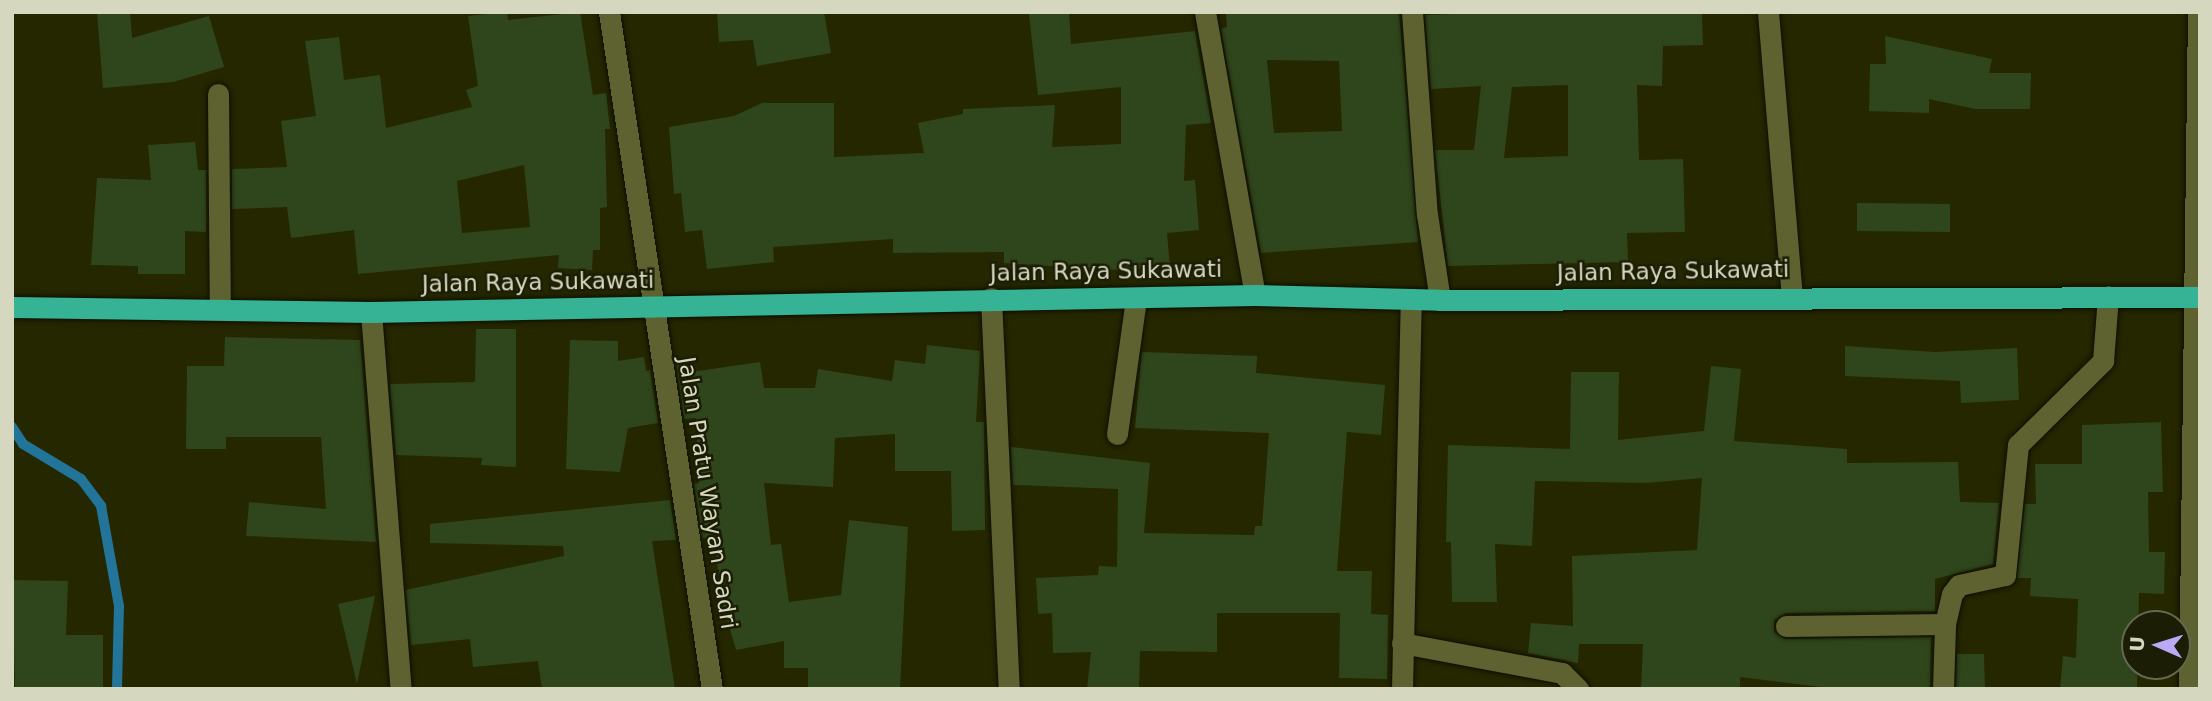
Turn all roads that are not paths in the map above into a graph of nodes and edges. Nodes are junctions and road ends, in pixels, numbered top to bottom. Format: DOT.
graph roads {
  1 [pos="609,12"];
  2 [pos="1205,12"];
  3 [pos="1412,12"];
  4 [pos="1768,12"];
  5 [pos="2198,12"];
  6 [pos="218,94"];
  7 [pos="1255,295"];
  8 [pos="1792,296"];
  9 [pos="2108,296"];
  10 [pos="2196,297"];
  11 [pos="990,298"];
  12 [pos="1136,298"];
  13 [pos="1411,299"];
  14 [pos="1440,300"];
  15 [pos="652,305"];
  16 [pos="12,307"];
  17 [pos="220,308"];
  18 [pos="371,312"];
  19 [pos="1118,434"];
  20 [pos="1945,624"];
  21 [pos="1786,626"];
  22 [pos="1402,643"];
  23 [pos="401,689"];
  24 [pos="712,689"];
  25 [pos="1009,689"];
  26 [pos="1402,689"];
  27 [pos="1578,689"];
  28 [pos="1943,689"];
  29 [pos="2189,689"];
  1 -- 15 [label="street, Jalan Pratu Wayan Sadri"];
  2 -- 7 [label="street"];
  3 -- 14 [label="street"];
  4 -- 8 [label="street"];
  5 -- 10 [label="street"];
  6 -- 17 [label="street"];
  7 -- 12 [label="highway, Jalan Raya Sukawati"];
  7 -- 13 [label="highway, Jalan Raya Sukawati"];
  8 -- 9 [label="highway, Jalan Raya Sukawati"];
  8 -- 14 [label="highway, Jalan Raya Sukawati"];
  9 -- 10 [label="highway, Jalan Raya Sukawati"];
  9 -- 20 [label="street"];
  10 -- 29 [label="street"];
  11 -- 12 [label="highway, Jalan Raya Sukawati"];
  11 -- 15 [label="highway, Jalan Raya Sukawati"];
  11 -- 25 [label="street"];
  12 -- 19 [label="street"];
  13 -- 14 [label="highway, Jalan Raya Sukawati"];
  13 -- 22 [label="street"];
  15 -- 18 [label="highway, Jalan Raya Sukawati"];
  15 -- 24 [label="street, Jalan Pratu Wayan Sadri"];
  16 -- 17 [label="highway, Jalan Raya Sukawati"];
  17 -- 18 [label="highway, Jalan Raya Sukawati"];
  18 -- 23 [label="street"];
  20 -- 21 [label="street"];
  20 -- 28 [label="street"];
  22 -- 26 [label="street"];
  22 -- 27 [label="street"];
}
